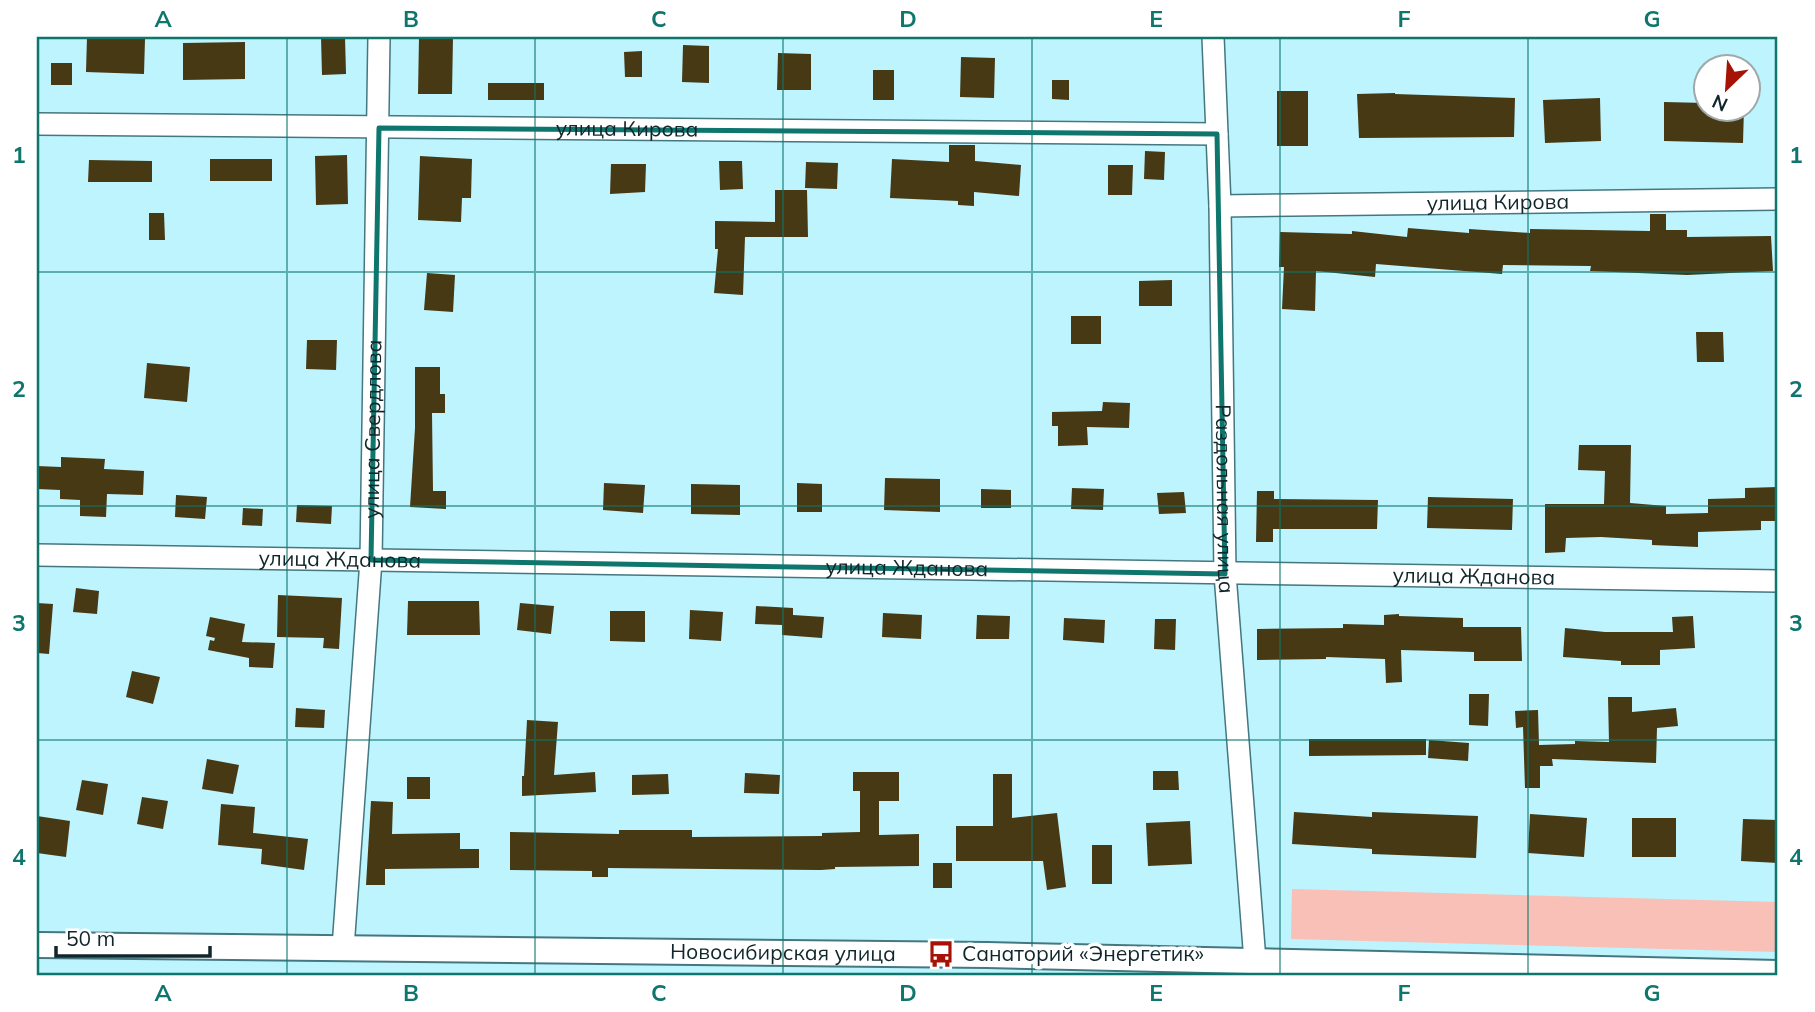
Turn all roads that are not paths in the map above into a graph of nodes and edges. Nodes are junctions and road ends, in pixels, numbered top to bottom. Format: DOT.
graph roads {
  1 [pos="379,37"];
  2 [pos="1213,37"];
  3 [pos="37,124"];
  4 [pos="379,128"];
  5 [pos="1217,134"];
  6 [pos="1778,199"];
  7 [pos="1220,206"];
  8 [pos="37,555"];
  9 [pos="371,560"];
  10 [pos="1225,574"];
  11 [pos="1778,581"];
  12 [pos="37,945"];
  13 [pos="343,948"];
  14 [pos="1255,961"];
  15 [pos="1778,973"];
  1 -- 4 [label="street, улица Свердлова"];
  2 -- 5 [label="street, Раздольная улица"];
  3 -- 4 [label="street, улица Кирова"];
  4 -- 5 [label="street, улица Кирова"];
  4 -- 9 [label="street, улица Свердлова"];
  5 -- 7 [label="street, Раздольная улица"];
  6 -- 7 [label="street, улица Кирова"];
  7 -- 10 [label="street, Раздольная улица"];
  8 -- 9 [label="street, улица Жданова"];
  9 -- 10 [label="street, улица Жданова"];
  9 -- 13 [label="street, улица Свердлова"];
  10 -- 11 [label="street, улица Жданова"];
  10 -- 14 [label="street, Раздольная улица"];
  12 -- 13 [label="street, Новосибирская улица"];
  13 -- 14 [label="street, Новосибирская улица"];
  14 -- 15 [label="street, Новосибирская улица"];
}
